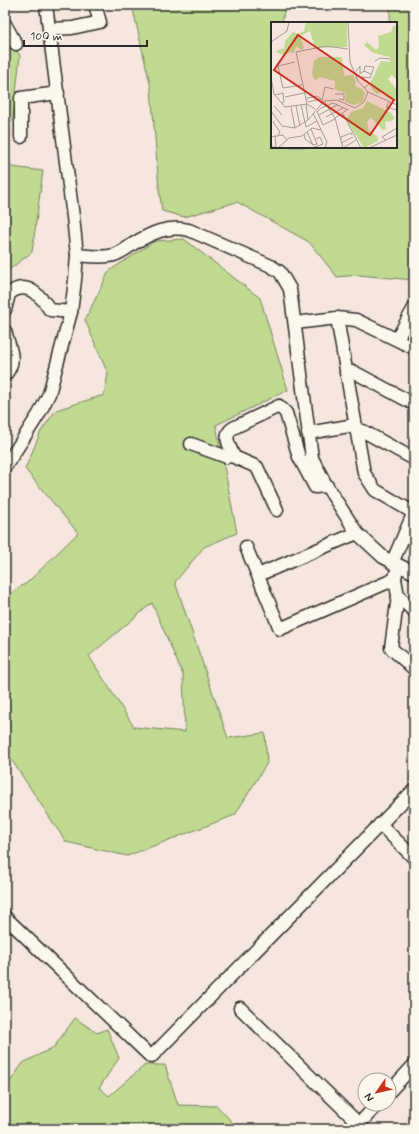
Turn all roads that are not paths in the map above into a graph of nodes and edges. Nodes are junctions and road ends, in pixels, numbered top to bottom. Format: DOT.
graph roads {
  1 [pos="46,5"];
  2 [pos="95,5"];
  3 [pos="5,24"];
  4 [pos="50,29"];
  5 [pos="16,44"];
  6 [pos="58,93"];
  7 [pos="21,137"];
  8 [pos="77,255"];
  9 [pos="414,308"];
  10 [pos="5,310"];
  11 [pos="71,312"];
  12 [pos="337,318"];
  13 [pos="295,323"];
  14 [pos="5,331"];
  15 [pos="397,339"];
  16 [pos="414,348"];
  17 [pos="346,373"];
  18 [pos="5,375"];
  19 [pos="414,404"];
  20 [pos="356,428"];
  21 [pos="308,433"];
  22 [pos="191,444"];
  23 [pos="233,454"];
  24 [pos="414,459"];
  25 [pos="6,465"];
  26 [pos="327,486"];
  27 [pos="277,510"];
  28 [pos="414,513"];
  29 [pos="356,532"];
  30 [pos="246,547"];
  31 [pos="395,564"];
  32 [pos="414,573"];
  33 [pos="258,575"];
  34 [pos="395,579"];
  35 [pos="398,596"];
  36 [pos="414,611"];
  37 [pos="414,669"];
  38 [pos="414,790"];
  39 [pos="380,824"];
  40 [pos="414,858"];
  41 [pos="5,917"];
  42 [pos="240,1008"];
  43 [pos="414,1065"];
  44 [pos="397,1083"];
  45 [pos="370,1112"];
  1 -- 4 [label="street"];
  2 -- 4 [label="street"];
  3 -- 5 [label="street"];
  4 -- 6 [label="street"];
  6 -- 7 [label="street"];
  6 -- 8 [label="street"];
  8 -- 11 [label="street"];
  8 -- 13 [label="street"];
  9 -- 15 [label="street"];
  10 -- 11 [label="street"];
  11 -- 25 [label="street"];
  12 -- 13 [label="street"];
  12 -- 15 [label="street"];
  12 -- 17 [label="street"];
  13 -- 21 [label="street"];
  14 -- 18 [label="street"];
  15 -- 16 [label="street"];
  17 -- 19 [label="street"];
  17 -- 20 [label="street"];
  20 -- 21 [label="street"];
  20 -- 24 [label="street"];
  20 -- 28 [label="street"];
  21 -- 26 [label="street"];
  22 -- 23 [label="street"];
  23 -- 26 [label="street"];
  23 -- 27 [label="street"];
  26 -- 29 [label="street"];
  28 -- 31 [label="street"];
  29 -- 31 [label="street"];
  29 -- 33 [label="street"];
  30 -- 33 [label="street"];
  31 -- 32 [label="street"];
  31 -- 34 [label="street"];
  33 -- 34 [label="street"];
  34 -- 35 [label="street"];
  35 -- 36 [label="street"];
  35 -- 37 [label="street"];
  38 -- 39 [label="street"];
  39 -- 40 [label="street"];
  39 -- 41 [label="street"];
  42 -- 45 [label="street"];
  43 -- 44 [label="street"];
}
